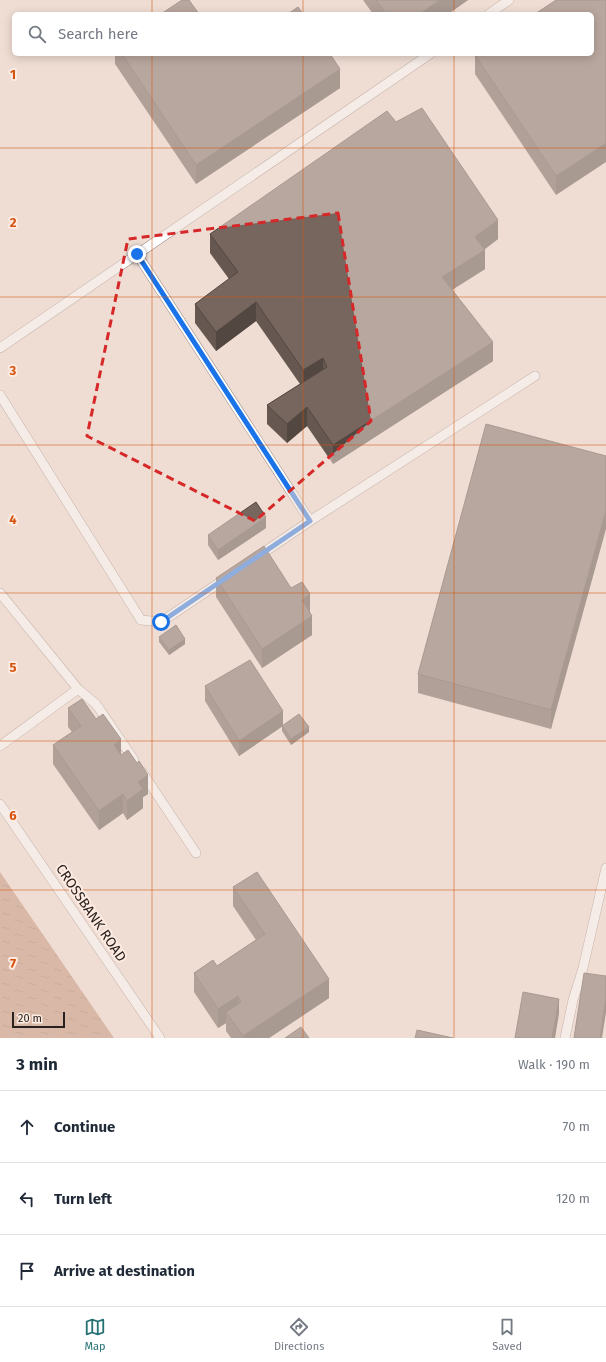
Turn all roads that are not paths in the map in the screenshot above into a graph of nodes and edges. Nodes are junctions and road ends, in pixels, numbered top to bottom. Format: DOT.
graph roads {
  1 [pos="509,0"];
  2 [pos="492,12"];
  3 [pos="427,56"];
  4 [pos="137,254"];
  5 [pos="0,348"];
  6 [pos="535,376"];
  7 [pos="0,395"];
  8 [pos="310,521"];
  9 [pos="252,561"];
  10 [pos="232,574"];
  11 [pos="0,593"];
  12 [pos="78,689"];
  13 [pos="0,746"];
  14 [pos="0,804"];
  15 [pos="196,853"];
  16 [pos="606,868"];
  17 [pos="160,1038"];
  18 [pos="565,1038"];
  1 -- 2 [label="lane"];
  3 -- 4 [label="lane"];
  4 -- 5 [label="lane"];
  4 -- 8 [label="lane"];
  6 -- 8 [label="lane"];
  7 -- 10 [label="lane"];
  8 -- 9 [label="lane"];
  11 -- 12 [label="lane"];
  12 -- 13 [label="lane"];
  12 -- 15 [label="lane"];
  14 -- 17 [label="lane, CROSSBANK ROAD"];
  16 -- 18 [label="lane"];
}
